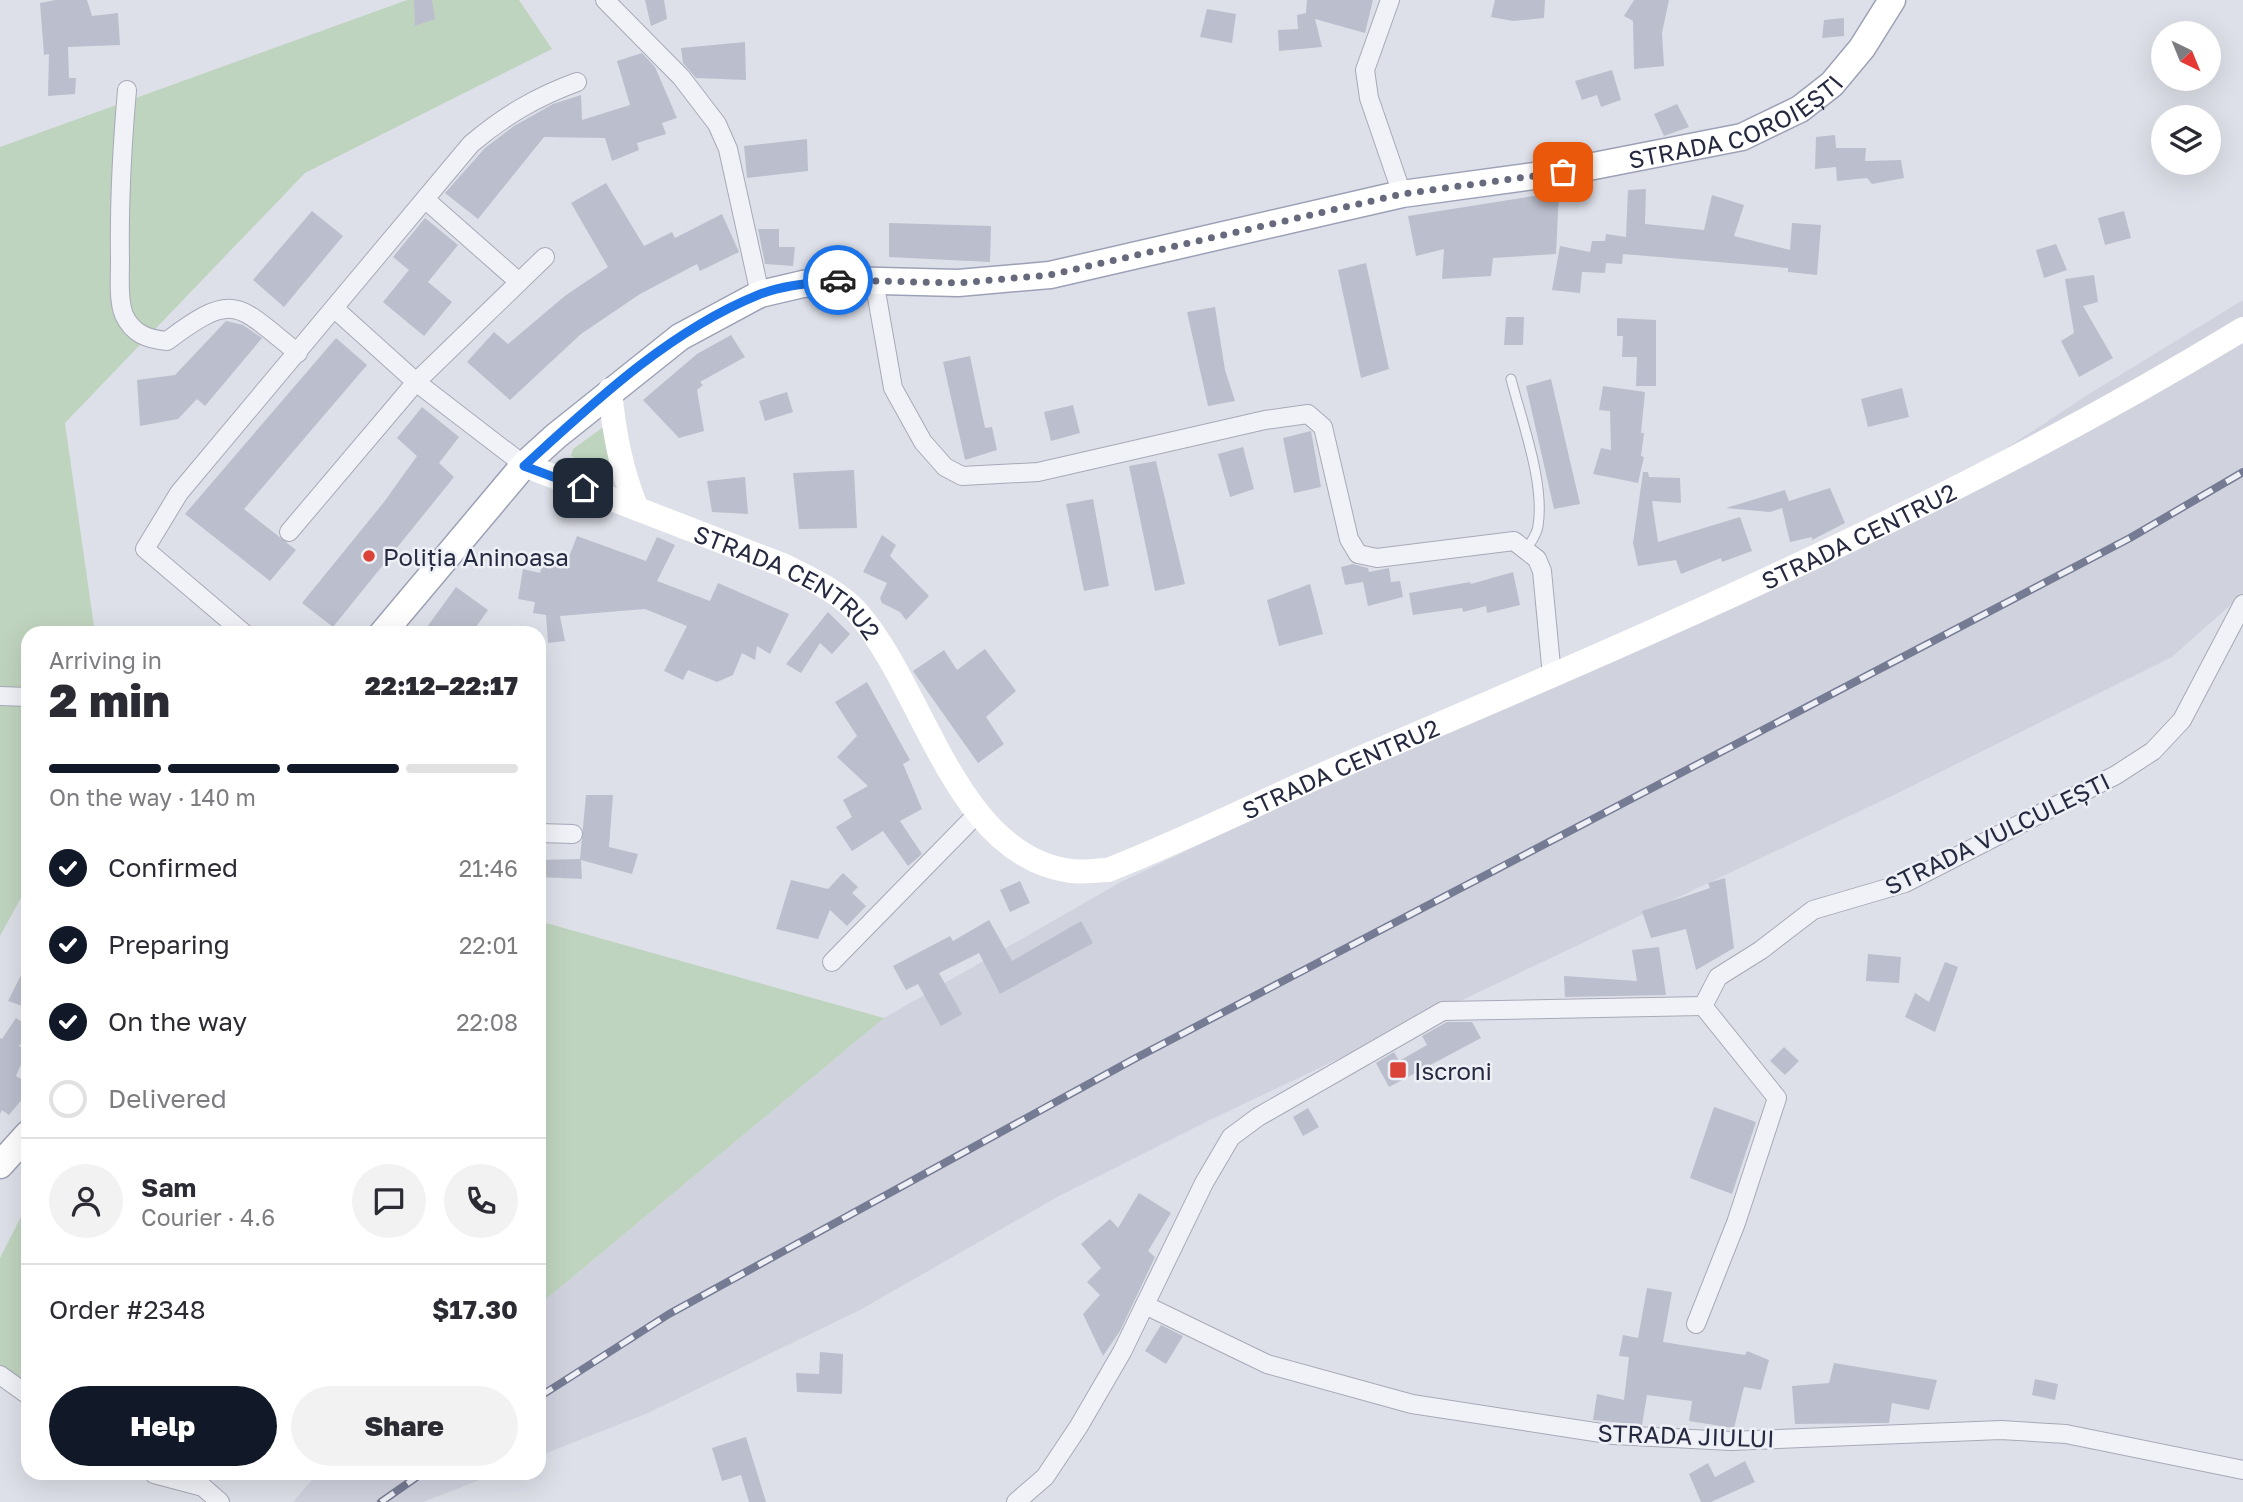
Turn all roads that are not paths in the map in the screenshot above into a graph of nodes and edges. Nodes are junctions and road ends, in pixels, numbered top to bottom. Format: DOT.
graph roads {
  1 [pos="605,0"];
  2 [pos="1390,0"];
  3 [pos="1892,0"];
  4 [pos="577,82"];
  5 [pos="127,90"];
  6 [pos="1402,194"];
  7 [pos="426,200"];
  8 [pos="545,257"];
  9 [pos="874,280"];
  10 [pos="519,282"];
  11 [pos="760,294"];
  12 [pos="335,309"];
  13 [pos="2243,329"];
  14 [pos="298,354"];
  15 [pos="1511,379"];
  16 [pos="416,382"];
  17 [pos="610,390"];
  18 [pos="524,466"];
  19 [pos="638,509"];
  20 [pos="289,532"];
  21 [pos="1526,550"];
  22 [pos="2243,604"];
  23 [pos="236,626"];
  24 [pos="389,626"];
  25 [pos="1552,676"];
  26 [pos="0,696"];
  27 [pos="21,696"];
  28 [pos="977,814"];
  29 [pos="546,832"];
  30 [pos="573,834"];
  31 [pos="832,962"];
  32 [pos="1703,1006"];
  33 [pos="21,1142"];
  34 [pos="0,1165"];
  35 [pos="1145,1305"];
  36 [pos="1696,1324"];
  37 [pos="0,1375"];
  38 [pos="21,1390"];
  39 [pos="2243,1470"];
  40 [pos="175,1480"];
  41 [pos="220,1502"];
  42 [pos="1016,1502"];
  1 -- 11 [label="street"];
  2 -- 6 [label="street"];
  3 -- 6 [label="main road, STRADA COROIEȘTI"];
  4 -- 7 [label="street"];
  5 -- 14 [label="street"];
  6 -- 9 [label="main road, STRADA COROIEȘTI"];
  7 -- 10 [label="street"];
  7 -- 12 [label="street"];
  8 -- 10 [label="street"];
  9 -- 11 [label="main road, STRADA COROIEȘTI"];
  9 -- 21 [label="street"];
  10 -- 16 [label="street"];
  11 -- 17 [label="main road, STRADA COROIEȘTI"];
  12 -- 14 [label="street"];
  12 -- 16 [label="street"];
  13 -- 25 [label="street, STRADA CENTRU2"];
  14 -- 23 [label="street"];
  15 -- 21 [label="lane"];
  16 -- 18 [label="street"];
  16 -- 20 [label="street"];
  17 -- 18 [label="main road, STRADA COROIEȘTI"];
  17 -- 19 [label="street"];
  18 -- 19 [label="street, STRADA CENTRU2"];
  18 -- 24 [label="main road, STRADA COROIEȘTI"];
  19 -- 28 [label="street, STRADA CENTRU2"];
  21 -- 25 [label="street"];
  22 -- 32 [label="street, STRADA VULCULEȘTI"];
  25 -- 28 [label="street, STRADA CENTRU2"];
  26 -- 27 [label="street"];
  28 -- 31 [label="street"];
  29 -- 30 [label="street"];
  32 -- 35 [label="street"];
  32 -- 36 [label="street"];
  33 -- 34 [label="main road"];
  35 -- 39 [label="street, STRADA JIULUI"];
  35 -- 42 [label="street"];
  37 -- 38 [label="street"];
  40 -- 41 [label="street"];
}
